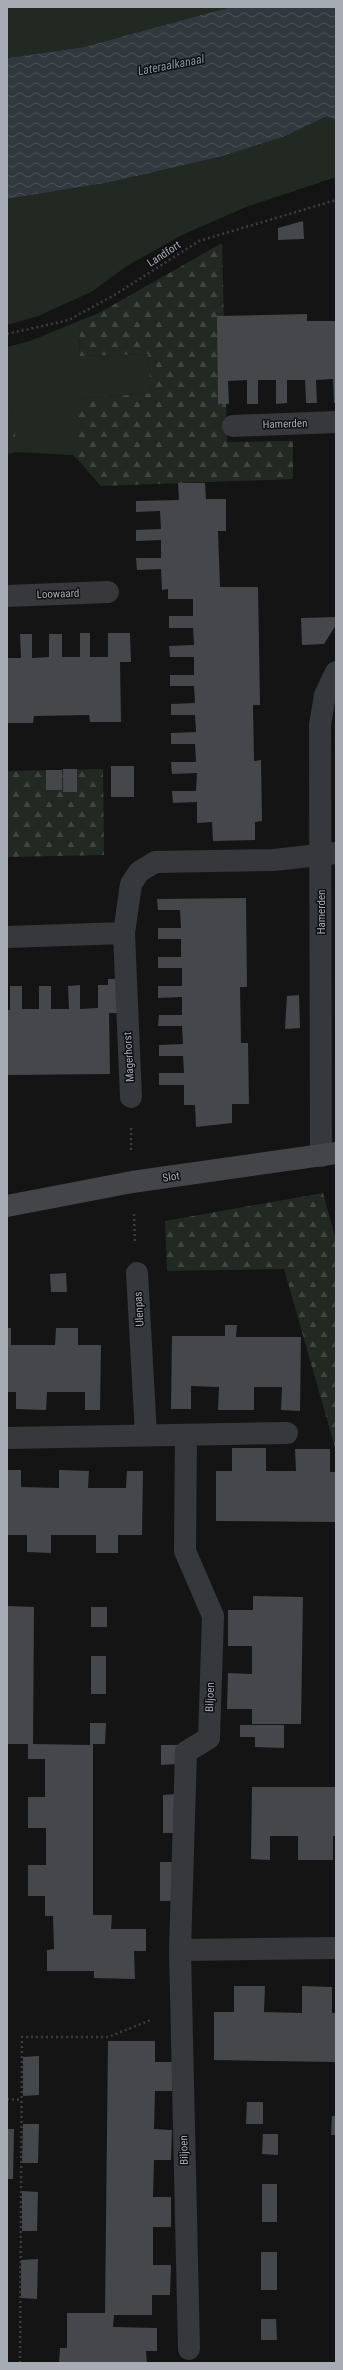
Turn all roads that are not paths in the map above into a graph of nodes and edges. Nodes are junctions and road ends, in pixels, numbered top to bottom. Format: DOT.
graph roads {
  1 [pos="336,422"];
  2 [pos="233,426"];
  3 [pos="108,592"];
  4 [pos="7,596"];
  5 [pos="336,672"];
  6 [pos="329,853"];
  7 [pos="124,933"];
  8 [pos="7,938"];
  9 [pos="131,1097"];
  10 [pos="329,1154"];
  11 [pos="7,1206"];
  12 [pos="137,1273"];
  13 [pos="287,1433"];
  14 [pos="146,1435"];
  15 [pos="186,1436"];
  16 [pos="7,1438"];
  17 [pos="336,1948"];
  18 [pos="180,1950"];
  19 [pos="189,2349"];
  1 -- 2 [label="street, Hamerden"];
  3 -- 4 [label="street, Loowaard"];
  5 -- 6 [label="street, Hamerden"];
  6 -- 7 [label="street, Magerhorst"];
  6 -- 10 [label="street, Hamerden"];
  7 -- 8 [label="street"];
  7 -- 9 [label="street, Magerhorst"];
  10 -- 11 [label="street, Slot"];
  12 -- 14 [label="street, Ulenpas"];
  13 -- 15 [label="street"];
  14 -- 15 [label="street"];
  14 -- 16 [label="street"];
  15 -- 18 [label="street, Biljoen"];
  17 -- 18 [label="street"];
  18 -- 19 [label="street, Biljoen"];
}
